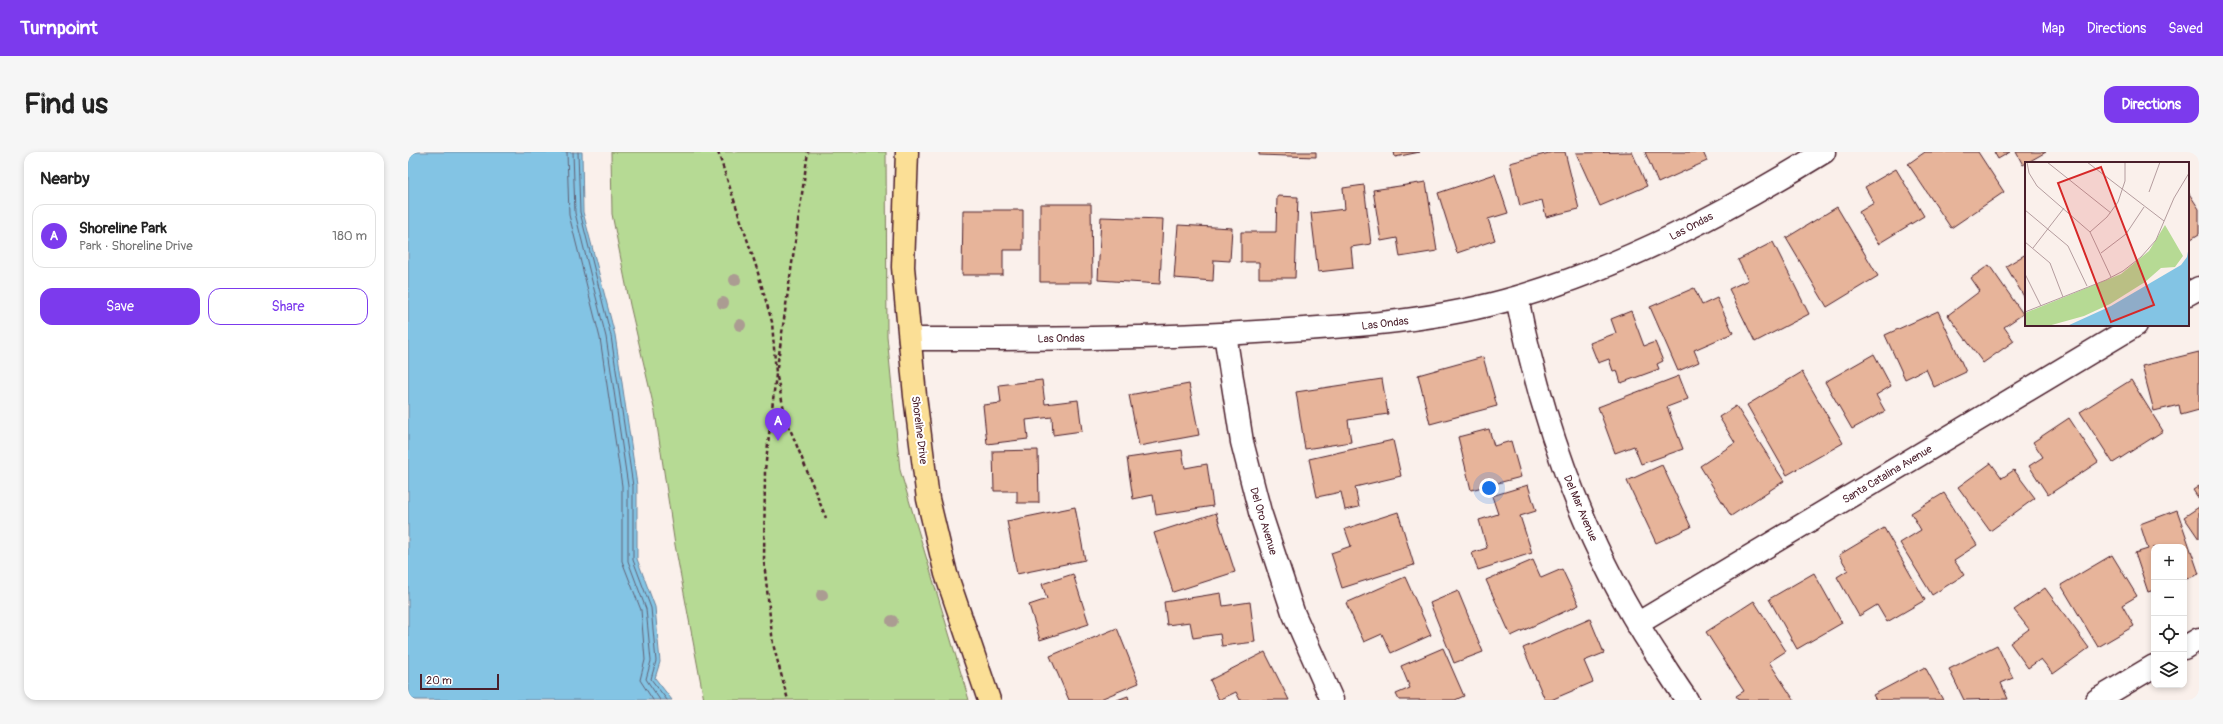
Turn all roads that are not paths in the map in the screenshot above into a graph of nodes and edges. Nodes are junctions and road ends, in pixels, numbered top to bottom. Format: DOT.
graph roads {
  1 [pos="907,152"];
  2 [pos="1824,152"];
  3 [pos="2199,288"];
  4 [pos="2189,293"];
  5 [pos="1518,298"];
  6 [pos="2134,326"];
  7 [pos="1225,334"];
  8 [pos="910,339"];
  9 [pos="1637,624"];
  10 [pos="2199,639"];
  11 [pos="2187,646"];
  12 [pos="2151,668"];
  13 [pos="989,700"];
  14 [pos="1332,700"];
  15 [pos="1688,700"];
  16 [pos="2097,700"];
  1 -- 8 [label="main road, Shoreline Drive"];
  2 -- 5 [label="street, Las Ondas"];
  3 -- 4 [label="street"];
  5 -- 7 [label="street, Las Ondas"];
  5 -- 9 [label="street, Del Mar Avenue"];
  6 -- 9 [label="street, Santa Catalina Avenue"];
  7 -- 8 [label="street, Las Ondas"];
  7 -- 14 [label="street, Del Oro Avenue"];
  8 -- 13 [label="main road, Shoreline Drive"];
  9 -- 15 [label="street, Del Mar Avenue"];
  10 -- 11 [label="street"];
  12 -- 16 [label="street"];
}
